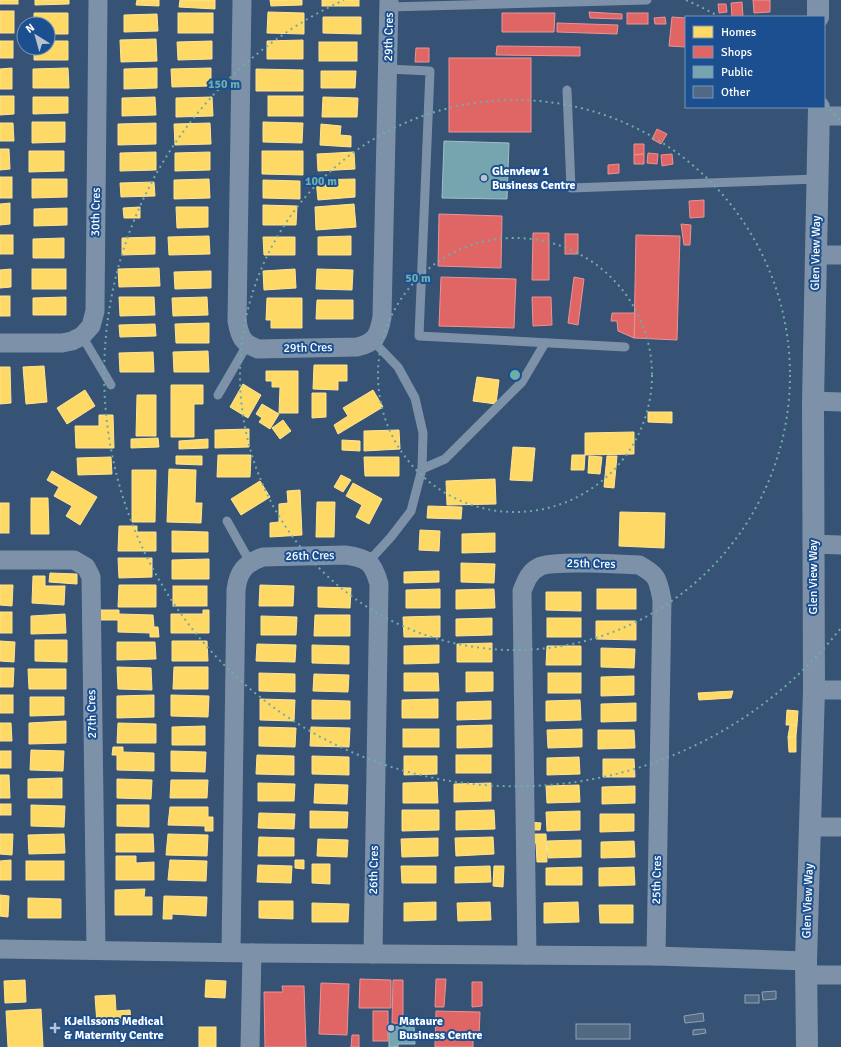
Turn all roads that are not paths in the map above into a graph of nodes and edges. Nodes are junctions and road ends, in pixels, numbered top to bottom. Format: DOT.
graph roads {
  1 [pos="98,0"];
  2 [pos="242,0"];
  3 [pos="647,0"];
  4 [pos="818,0"];
  5 [pos="389,4"];
  6 [pos="818,16"];
  7 [pos="388,69"];
  8 [pos="567,90"];
  9 [pos="819,112"];
  10 [pos="841,116"];
  11 [pos="817,179"];
  12 [pos="815,255"];
  13 [pos="841,255"];
  14 [pos="82,336"];
  15 [pos="373,341"];
  16 [pos="0,343"];
  17 [pos="545,343"];
  18 [pos="247,345"];
  19 [pos="625,347"];
  20 [pos="111,385"];
  21 [pos="218,395"];
  22 [pos="813,401"];
  23 [pos="841,402"];
  24 [pos="422,469"];
  25 [pos="227,521"];
  26 [pos="813,544"];
  27 [pos="841,544"];
  28 [pos="0,560"];
  29 [pos="368,561"];
  30 [pos="250,562"];
  31 [pos="814,690"];
  32 [pos="841,690"];
  33 [pos="811,827"];
  34 [pos="841,827"];
  35 [pos="0,949"];
  36 [pos="96,950"];
  37 [pos="230,952"];
  38 [pos="252,953"];
  39 [pos="373,954"];
  40 [pos="527,956"];
  41 [pos="656,956"];
  42 [pos="806,968"];
  43 [pos="841,975"];
  44 [pos="250,1047"];
  45 [pos="807,1047"];
  1 -- 14 [label="street, 30th Cres"];
  2 -- 18 [label="street"];
  3 -- 5 [label="lane"];
  4 -- 6 [label="street"];
  5 -- 7 [label="street, 29th Cres"];
  7 -- 15 [label="street, 29th Cres"];
  7 -- 17 [label="lane"];
  8 -- 11 [label="lane"];
  9 -- 10 [label="street"];
  9 -- 11 [label="street, Glen View Way"];
  11 -- 12 [label="street, Glen View Way"];
  12 -- 13 [label="street"];
  12 -- 22 [label="street, Glen View Way"];
  14 -- 16 [label="street"];
  14 -- 20 [label="lane"];
  15 -- 18 [label="street, 29th Cres"];
  15 -- 24 [label="lane"];
  17 -- 19 [label="lane"];
  17 -- 24 [label="lane"];
  18 -- 21 [label="lane"];
  22 -- 23 [label="street"];
  22 -- 26 [label="street, Glen View Way"];
  24 -- 29 [label="lane"];
  25 -- 30 [label="lane"];
  26 -- 27 [label="street"];
  26 -- 31 [label="street, Glen View Way"];
  28 -- 36 [label="street, 27th Cres"];
  29 -- 30 [label="street, 26th Cres"];
  29 -- 39 [label="street, 26th Cres"];
  30 -- 37 [label="street"];
  31 -- 32 [label="street"];
  31 -- 33 [label="street, Glen View Way"];
  33 -- 34 [label="street"];
  33 -- 42 [label="street, Glen View Way"];
  35 -- 36 [label="street"];
  36 -- 37 [label="street"];
  37 -- 38 [label="street"];
  38 -- 39 [label="street"];
  38 -- 44 [label="street"];
  39 -- 40 [label="street"];
  40 -- 41 [label="street"];
  40 -- 41 [label="street, 25th Cres"];
  41 -- 42 [label="street"];
  42 -- 43 [label="street"];
  42 -- 45 [label="street, Glen View Way"];
}
